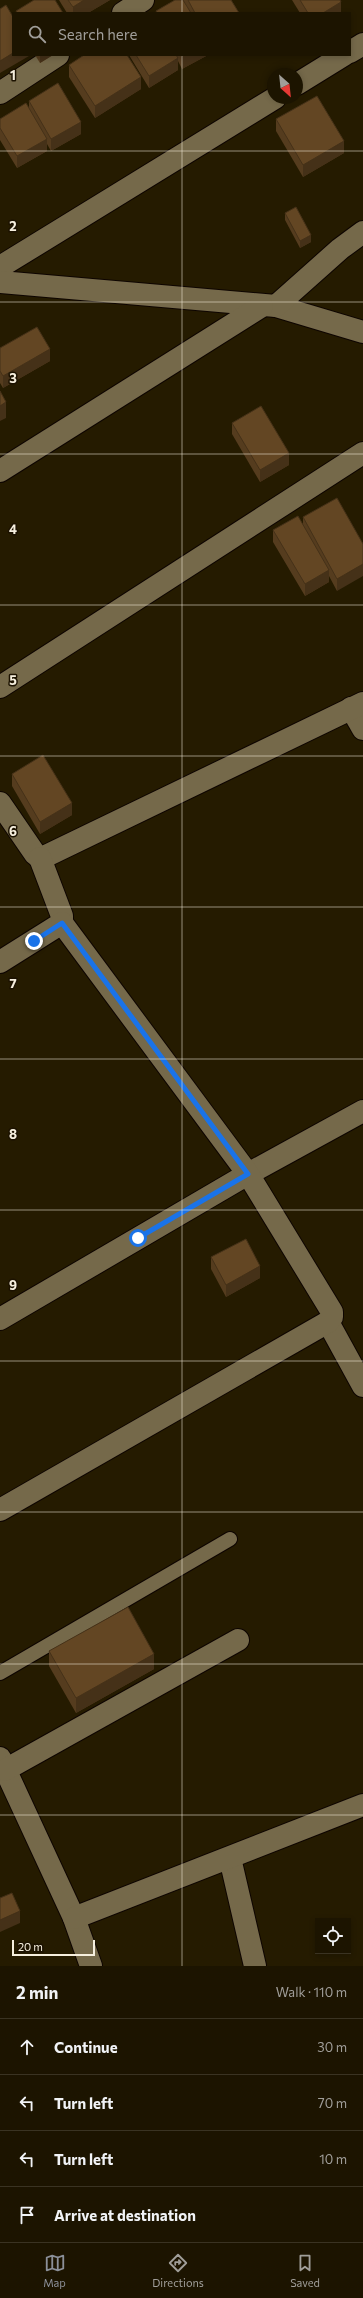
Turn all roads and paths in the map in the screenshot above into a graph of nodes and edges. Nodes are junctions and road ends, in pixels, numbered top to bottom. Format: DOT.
graph roads {
  1 [pos="143,0"];
  2 [pos="125,12"];
  3 [pos="363,44"];
  4 [pos="351,51"];
  5 [pos="56,56"];
  6 [pos="342,56"];
  7 [pos="303,80"];
  8 [pos="0,93"];
  9 [pos="267,102"];
  10 [pos="363,232"];
  11 [pos="0,267"];
  12 [pos="0,282"];
  13 [pos="269,306"];
  14 [pos="363,332"];
  15 [pos="363,453"];
  16 [pos="0,471"];
  17 [pos="0,687"];
  18 [pos="357,705"];
  19 [pos="363,729"];
  20 [pos="0,803"];
  21 [pos="40,858"];
  22 [pos="62,923"];
  23 [pos="0,962"];
  24 [pos="363,1111"];
  25 [pos="248,1174"];
  26 [pos="0,1319"];
  27 [pos="328,1322"];
  28 [pos="363,1386"];
  29 [pos="0,1510"];
  30 [pos="230,1539"];
  31 [pos="238,1640"];
  32 [pos="0,1673"];
  33 [pos="2,1764"];
  34 [pos="363,1805"];
  35 [pos="230,1858"];
  36 [pos="74,1918"];
  37 [pos="90,1966"];
  38 [pos="255,1966"];
  1 -- 2 [label="street"];
  3 -- 4 [label="street"];
  5 -- 8 [label="street"];
  6 -- 7 [label="street"];
  9 -- 11 [label="street"];
  10 -- 13 [label="street"];
  12 -- 13 [label="street"];
  13 -- 14 [label="street"];
  13 -- 16 [label="street"];
  15 -- 17 [label="street"];
  18 -- 19 [label="street"];
  18 -- 21 [label="street"];
  20 -- 21 [label="street"];
  21 -- 22 [label="street"];
  22 -- 23 [label="street"];
  22 -- 25 [label="street"];
  24 -- 25 [label="street"];
  25 -- 26 [label="street"];
  25 -- 27 [label="street"];
  27 -- 28 [label="street"];
  27 -- 29 [label="street"];
  30 -- 32 [label="lane"];
  31 -- 33 [label="street"];
  33 -- 36 [label="street"];
  34 -- 35 [label="street"];
  35 -- 36 [label="street"];
  35 -- 38 [label="street"];
  36 -- 37 [label="street"];
}
